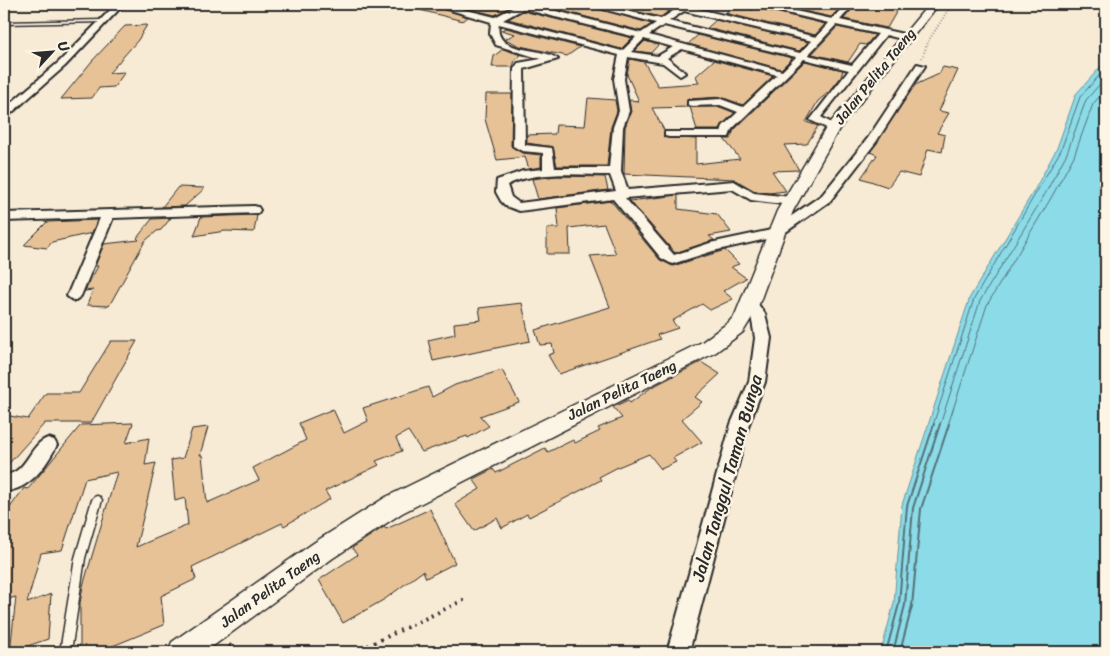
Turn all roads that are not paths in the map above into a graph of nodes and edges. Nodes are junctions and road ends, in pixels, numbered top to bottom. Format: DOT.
graph roads {
  1 [pos="120,4"];
  2 [pos="434,4"];
  3 [pos="520,4"];
  4 [pos="588,4"];
  5 [pos="666,4"];
  6 [pos="753,4"];
  7 [pos="848,4"];
  8 [pos="934,4"];
  9 [pos="686,6"];
  10 [pos="496,20"];
  11 [pos="103,21"];
  12 [pos="662,22"];
  13 [pos="835,22"];
  14 [pos="4,23"];
  15 [pos="884,32"];
  16 [pos="642,36"];
  17 [pos="905,37"];
  18 [pos="729,38"];
  19 [pos="818,40"];
  20 [pos="680,46"];
  21 [pos="624,54"];
  22 [pos="710,54"];
  23 [pos="802,56"];
  24 [pos="660,59"];
  25 [pos="920,66"];
  26 [pos="856,69"];
  27 [pos="680,73"];
  28 [pos="784,74"];
  29 [pos="692,103"];
  30 [pos="744,111"];
  31 [pos="4,114"];
  32 [pos="833,128"];
  33 [pos="670,134"];
  34 [pos="616,171"];
  35 [pos="549,173"];
  36 [pos="619,195"];
  37 [pos="791,201"];
  38 [pos="254,210"];
  39 [pos="108,214"];
  40 [pos="4,217"];
  41 [pos="775,233"];
  42 [pos="74,296"];
  43 [pos="750,304"];
  44 [pos="48,445"];
  45 [pos="4,483"];
  46 [pos="97,500"];
  47 [pos="65,652"];
  48 [pos="182,652"];
  49 [pos="678,652"];
  1 -- 11 [label="street"];
  2 -- 10 [label="street"];
  3 -- 10 [label="street"];
  3 -- 16 [label="street"];
  4 -- 12 [label="street"];
  5 -- 9 [label="street"];
  6 -- 13 [label="street"];
  7 -- 13 [label="street"];
  8 -- 17 [label="street, Jalan Pelita Taeng"];
  9 -- 12 [label="street"];
  9 -- 19 [label="street"];
  10 -- 21 [label="street"];
  10 -- 35 [label="street"];
  11 -- 14 [label="lane"];
  11 -- 31 [label="street"];
  12 -- 16 [label="street"];
  12 -- 18 [label="street"];
  13 -- 15 [label="street"];
  13 -- 19 [label="street"];
  15 -- 17 [label="street"];
  15 -- 26 [label="street"];
  16 -- 20 [label="street"];
  16 -- 21 [label="street"];
  17 -- 32 [label="street, Jalan Pelita Taeng"];
  18 -- 22 [label="street"];
  18 -- 23 [label="street"];
  19 -- 23 [label="street"];
  20 -- 22 [label="street"];
  20 -- 24 [label="street"];
  21 -- 24 [label="street"];
  21 -- 34 [label="street"];
  22 -- 28 [label="street"];
  23 -- 26 [label="street"];
  23 -- 28 [label="street"];
  24 -- 27 [label="street"];
  25 -- 41 [label="street"];
  26 -- 32 [label="street"];
  28 -- 30 [label="street"];
  29 -- 30 [label="street"];
  30 -- 33 [label="street"];
  32 -- 37 [label="street, Jalan Pelita Taeng"];
  34 -- 35 [label="street"];
  34 -- 36 [label="street"];
  35 -- 36 [label="street"];
  36 -- 37 [label="street"];
  36 -- 41 [label="street"];
  37 -- 41 [label="street, Jalan Pelita Taeng"];
  38 -- 39 [label="street"];
  39 -- 40 [label="street"];
  39 -- 42 [label="street"];
  41 -- 43 [label="street, Jalan Pelita Taeng"];
  43 -- 48 [label="street, Jalan Pelita Taeng"];
  43 -- 49 [label="street, Jalan Tanggul Taman Bunga"];
  44 -- 45 [label="street"];
  46 -- 47 [label="lane"];
}
